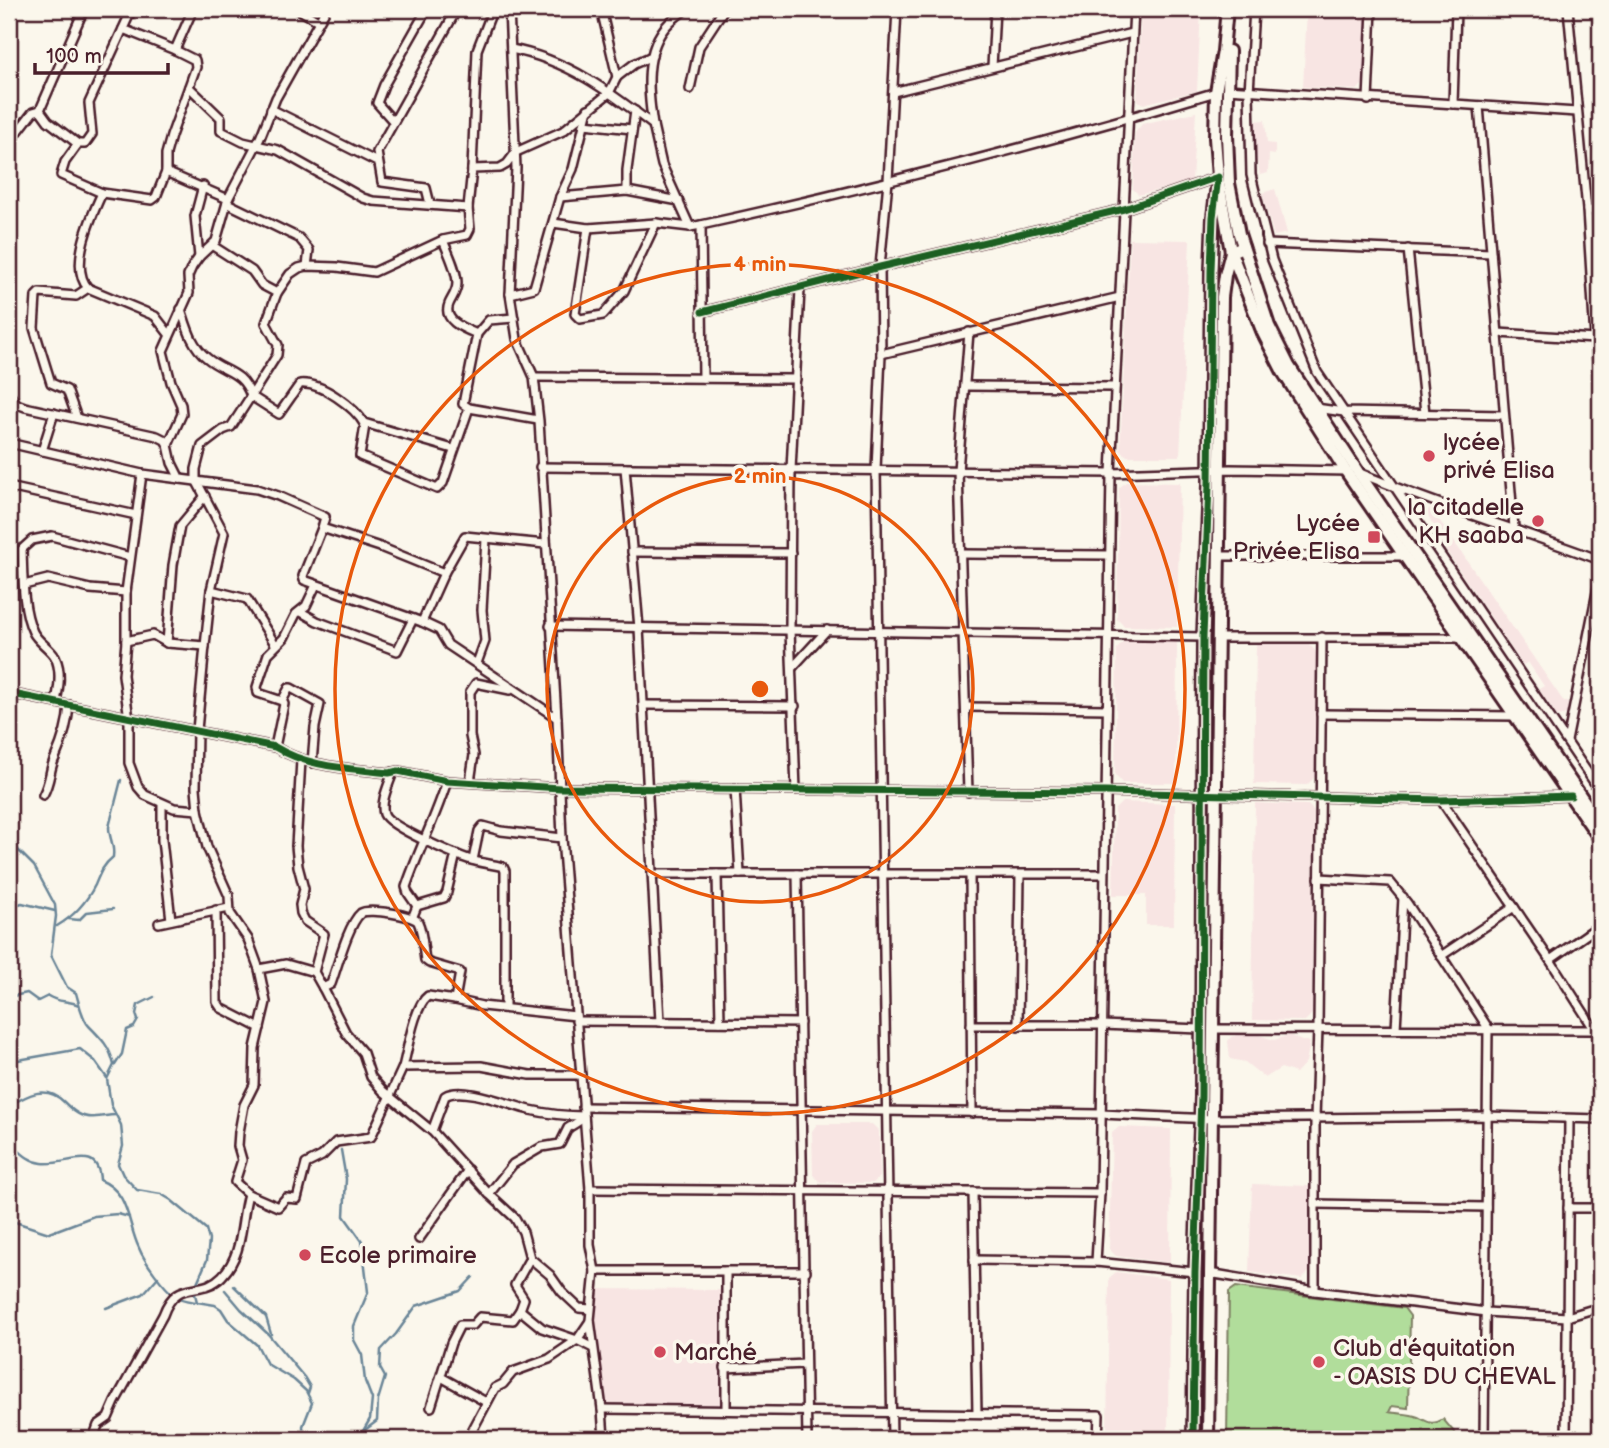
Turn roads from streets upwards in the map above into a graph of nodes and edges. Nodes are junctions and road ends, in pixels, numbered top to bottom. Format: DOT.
graph roads {
  1 [pos="84,9"];
  2 [pos="132,9"];
  3 [pos="193,9"];
  4 [pos="298,9"];
  5 [pos="326,9"];
  6 [pos="427,9"];
  7 [pos="457,9"];
  8 [pos="496,9"];
  9 [pos="509,9"];
  10 [pos="601,9"];
  11 [pos="686,9"];
  12 [pos="724,9"];
  13 [pos="897,9"];
  14 [pos="995,9"];
  15 [pos="1134,9"];
  16 [pos="1227,9"];
  17 [pos="1232,9"];
  18 [pos="1254,9"];
  19 [pos="1371,9"];
  20 [pos="1456,9"];
  21 [pos="1568,9"];
  22 [pos="318,21"];
  23 [pos="123,29"];
  24 [pos="1132,33"];
  25 [pos="511,49"];
  26 [pos="175,50"];
  27 [pos="652,56"];
  28 [pos="992,68"];
  29 [pos="617,77"];
  30 [pos="189,88"];
  31 [pos="690,89"];
  32 [pos="1222,91"];
  33 [pos="893,92"];
  34 [pos="1249,92"];
  35 [pos="609,93"];
  36 [pos="1368,100"];
  37 [pos="1453,104"];
  38 [pos="1479,106"];
  39 [pos="588,108"];
  40 [pos="271,109"];
  41 [pos="40,110"];
  42 [pos="635,111"];
  43 [pos="1577,112"];
  44 [pos="1128,119"];
  45 [pos="393,121"];
  46 [pos="584,124"];
  47 [pos="653,125"];
  48 [pos="632,129"];
  49 [pos="9,144"];
  50 [pos="78,144"];
  51 [pos="256,145"];
  52 [pos="516,152"];
  53 [pos="377,162"];
  54 [pos="472,169"];
  55 [pos="166,172"];
  56 [pos="1218,177"];
  57 [pos="888,181"];
  58 [pos="203,186"];
  59 [pos="627,191"];
  60 [pos="102,193"];
  61 [pos="560,197"];
  62 [pos="227,201"];
  63 [pos="679,201"];
  64 [pos="430,204"];
  65 [pos="468,208"];
  66 [pos="1124,209"];
  67 [pos="1587,210"];
  68 [pos="1600,211"];
  69 [pos="553,223"];
  70 [pos="656,223"];
  71 [pos="701,225"];
  72 [pos="690,227"];
  73 [pos="587,228"];
  74 [pos="443,240"];
  75 [pos="1268,244"];
  76 [pos="213,246"];
  77 [pos="1243,247"];
  78 [pos="1408,249"];
  79 [pos="1231,252"];
  80 [pos="1491,253"];
  81 [pos="199,257"];
  82 [pos="307,266"];
  83 [pos="880,267"];
  84 [pos="88,288"];
  85 [pos="800,289"];
  86 [pos="277,293"];
  87 [pos="510,294"];
  88 [pos="1120,297"];
  89 [pos="181,309"];
  90 [pos="702,312"];
  91 [pos="514,318"];
  92 [pos="969,332"];
  93 [pos="1498,333"];
  94 [pos="169,334"];
  95 [pos="477,334"];
  96 [pos="1595,339"];
  97 [pos="881,354"];
  98 [pos="1599,373"];
  99 [pos="534,377"];
  100 [pos="702,378"];
  101 [pos="796,379"];
  102 [pos="965,386"];
  103 [pos="1115,387"];
  104 [pos="9,394"];
  105 [pos="1600,395"];
  106 [pos="251,396"];
  107 [pos="469,408"];
  108 [pos="1316,408"];
  109 [pos="1344,412"];
  110 [pos="54,413"];
  111 [pos="1425,413"];
  112 [pos="1504,415"];
  113 [pos="77,418"];
  114 [pos="538,420"];
  115 [pos="364,423"];
  116 [pos="9,443"];
  117 [pos="168,446"];
  118 [pos="453,449"];
  119 [pos="42,451"];
  120 [pos="540,467"];
  121 [pos="625,468"];
  122 [pos="1221,469"];
  123 [pos="791,470"];
  124 [pos="876,470"];
  125 [pos="1208,470"];
  126 [pos="1345,470"];
  127 [pos="958,471"];
  128 [pos="1111,472"];
  129 [pos="1358,472"];
  130 [pos="142,474"];
  131 [pos="181,479"];
  132 [pos="196,480"];
  133 [pos="9,487"];
  134 [pos="1393,487"];
  135 [pos="205,496"];
  136 [pos="136,515"];
  137 [pos="322,528"];
  138 [pos="1514,528"];
  139 [pos="485,539"];
  140 [pos="545,544"];
  141 [pos="632,552"];
  142 [pos="791,553"];
  143 [pos="962,554"];
  144 [pos="1109,555"];
  145 [pos="1218,556"];
  146 [pos="1405,556"];
  147 [pos="130,557"];
  148 [pos="1600,560"];
  149 [pos="444,573"];
  150 [pos="1600,577"];
  151 [pos="24,585"];
  152 [pos="316,585"];
  153 [pos="211,590"];
  154 [pos="126,592"];
  155 [pos="301,612"];
  156 [pos="413,620"];
  157 [pos="422,622"];
  158 [pos="550,626"];
  159 [pos="639,628"];
  160 [pos="790,630"];
  161 [pos="827,630"];
  162 [pos="877,631"];
  163 [pos="964,632"];
  164 [pos="1108,634"];
  165 [pos="1203,637"];
  166 [pos="1322,637"];
  167 [pos="1219,638"];
  168 [pos="1463,639"];
  169 [pos="127,641"];
  170 [pos="167,643"];
  171 [pos="275,644"];
  172 [pos="205,646"];
  173 [pos="477,663"];
  174 [pos="792,668"];
  175 [pos="516,691"];
  176 [pos="9,699"];
  177 [pos="56,701"];
  178 [pos="282,701"];
  179 [pos="69,705"];
  180 [pos="643,705"];
  181 [pos="795,706"];
  182 [pos="966,707"];
  183 [pos="1107,709"];
  184 [pos="1321,714"];
  185 [pos="1516,716"];
  186 [pos="557,718"];
  187 [pos="129,719"];
  188 [pos="197,730"];
  189 [pos="1566,741"];
  190 [pos="275,747"];
  191 [pos="301,760"];
  192 [pos="312,763"];
  193 [pos="393,772"];
  194 [pos="447,780"];
  195 [pos="470,782"];
  196 [pos="559,788"];
  197 [pos="646,788"];
  198 [pos="735,788"];
  199 [pos="796,790"];
  200 [pos="882,791"];
  201 [pos="1600,791"];
  202 [pos="968,792"];
  203 [pos="1105,792"];
  204 [pos="43,795"];
  205 [pos="1203,795"];
  206 [pos="1215,795"];
  207 [pos="1321,796"];
  208 [pos="1571,796"];
  209 [pos="1441,800"];
  210 [pos="162,804"];
  211 [pos="198,810"];
  212 [pos="1600,824"];
  213 [pos="562,838"];
  214 [pos="1600,839"];
  215 [pos="423,840"];
  216 [pos="456,854"];
  217 [pos="473,860"];
  218 [pos="652,874"];
  219 [pos="717,874"];
  220 [pos="740,874"];
  221 [pos="797,874"];
  222 [pos="884,874"];
  223 [pos="1104,874"];
  224 [pos="970,875"];
  225 [pos="1020,875"];
  226 [pos="1320,878"];
  227 [pos="1403,897"];
  228 [pos="417,906"];
  229 [pos="1514,907"];
  230 [pos="229,908"];
  231 [pos="216,910"];
  232 [pos="413,916"];
  233 [pos="171,920"];
  234 [pos="159,923"];
  235 [pos="1600,925"];
  236 [pos="1441,956"];
  237 [pos="1550,960"];
  238 [pos="259,969"];
  239 [pos="314,972"];
  240 [pos="323,988"];
  241 [pos="455,1000"];
  242 [pos="505,1008"];
  243 [pos="576,1019"];
  244 [pos="660,1022"];
  245 [pos="720,1022"];
  246 [pos="800,1023"];
  247 [pos="971,1025"];
  248 [pos="1102,1025"];
  249 [pos="1018,1026"];
  250 [pos="260,1028"];
  251 [pos="1318,1028"];
  252 [pos="1488,1028"];
  253 [pos="1200,1029"];
  254 [pos="1212,1029"];
  255 [pos="1396,1029"];
  256 [pos="1594,1030"];
  257 [pos="1600,1038"];
  258 [pos="403,1067"];
  259 [pos="581,1075"];
  260 [pos="391,1096"];
  261 [pos="802,1111"];
  262 [pos="887,1112"];
  263 [pos="584,1114"];
  264 [pos="972,1114"];
  265 [pos="1101,1114"];
  266 [pos="1487,1116"];
  267 [pos="1206,1119"];
  268 [pos="1315,1119"];
  269 [pos="1569,1119"];
  270 [pos="1600,1119"];
  271 [pos="432,1131"];
  272 [pos="468,1170"];
  273 [pos="590,1189"];
  274 [pos="804,1189"];
  275 [pos="889,1191"];
  276 [pos="973,1192"];
  277 [pos="1100,1193"];
  278 [pos="248,1194"];
  279 [pos="489,1194"];
  280 [pos="1316,1204"];
  281 [pos="1486,1207"];
  282 [pos="1568,1208"];
  283 [pos="1600,1208"];
  284 [pos="419,1239"];
  285 [pos="530,1258"];
  286 [pos="974,1260"];
  287 [pos="1096,1262"];
  288 [pos="594,1271"];
  289 [pos="726,1271"];
  290 [pos="806,1271"];
  291 [pos="1195,1272"];
  292 [pos="1209,1273"];
  293 [pos="1315,1291"];
  294 [pos="1600,1307"];
  295 [pos="590,1308"];
  296 [pos="520,1310"];
  297 [pos="1486,1312"];
  298 [pos="1567,1317"];
  299 [pos="590,1320"];
  300 [pos="577,1340"];
  301 [pos="593,1348"];
  302 [pos="805,1364"];
  303 [pos="724,1368"];
  304 [pos="441,1377"];
  305 [pos="486,1402"];
  306 [pos="431,1407"];
  307 [pos="602,1409"];
  308 [pos="726,1409"];
  309 [pos="806,1410"];
  310 [pos="892,1411"];
  311 [pos="977,1413"];
  312 [pos="473,1429"];
  313 [pos="94,1437"];
  314 [pos="105,1439"];
  315 [pos="604,1439"];
  316 [pos="807,1439"];
  317 [pos="892,1439"];
  318 [pos="1098,1439"];
  319 [pos="1193,1439"];
  320 [pos="1208,1439"];
  321 [pos="1484,1439"];
  322 [pos="1566,1439"];
  1 -- 41 [label="street"];
  2 -- 23 [label="street"];
  3 -- 26 [label="street"];
  4 -- 22 [label="street"];
  5 -- 22 [label="street"];
  6 -- 45 [label="street"];
  7 -- 45 [label="street"];
  8 -- 54 [label="street"];
  9 -- 25 [label="street"];
  10 -- 29 [label="street"];
  11 -- 27 [label="street"];
  12 -- 31 [label="street"];
  13 -- 33 [label="street"];
  14 -- 28 [label="street"];
  15 -- 24 [label="street"];
  16 -- 32 [label="street"];
  17 -- 32 [label="street"];
  18 -- 34 [label="street"];
  19 -- 36 [label="street"];
  20 -- 37 [label="street"];
  21 -- 43 [label="street"];
  22 -- 40 [label="street"];
  23 -- 26 [label="street"];
  23 -- 50 [label="street"];
  24 -- 28 [label="street"];
  24 -- 44 [label="street"];
  25 -- 35 [label="street"];
  25 -- 52 [label="street"];
  26 -- 30 [label="street"];
  27 -- 29 [label="street"];
  27 -- 47 [label="street"];
  28 -- 33 [label="street"];
  29 -- 35 [label="street"];
  30 -- 51 [label="street"];
  30 -- 55 [label="street"];
  32 -- 34 [label="street"];
  32 -- 44 [label="street"];
  32 -- 56 [label="street"];
  32 -- 77 [label="street"];
  33 -- 57 [label="street"];
  34 -- 36 [label="street"];
  34 -- 75 [label="street"];
  35 -- 39 [label="street"];
  35 -- 42 [label="street"];
  36 -- 37 [label="street"];
  37 -- 38 [label="street"];
  38 -- 43 [label="street"];
  38 -- 80 [label="street"];
  39 -- 46 [label="street"];
  39 -- 52 [label="street"];
  40 -- 51 [label="street"];
  40 -- 53 [label="street"];
  41 -- 49 [label="street"];
  41 -- 50 [label="street"];
  42 -- 47 [label="street"];
  42 -- 48 [label="street"];
  43 -- 67 [label="street"];
  44 -- 57 [label="street"];
  44 -- 66 [label="street"];
  45 -- 53 [label="street"];
  46 -- 48 [label="street"];
  46 -- 61 [label="street"];
  47 -- 63 [label="street"];
  48 -- 59 [label="street"];
  50 -- 60 [label="street"];
  51 -- 62 [label="street"];
  51 -- 64 [label="street"];
  52 -- 54 [label="street"];
  52 -- 87 [label="street"];
  53 -- 64 [label="street"];
  54 -- 65 [label="street"];
  55 -- 58 [label="street"];
  55 -- 60 [label="street"];
  56 -- 66 [label="street"];
  56 -- 79 [label="street"];
  56 -- 125 [label="street"];
  57 -- 71 [label="street"];
  57 -- 83 [label="street"];
  58 -- 62 [label="street"];
  58 -- 81 [label="street"];
  59 -- 61 [label="street"];
  59 -- 63 [label="street"];
  60 -- 84 [label="street"];
  61 -- 69 [label="street"];
  62 -- 76 [label="street"];
  62 -- 82 [label="street"];
  63 -- 72 [label="street"];
  64 -- 65 [label="street"];
  65 -- 74 [label="street"];
  66 -- 83 [label="street"];
  66 -- 88 [label="street"];
  67 -- 68 [label="street"];
  67 -- 96 [label="street"];
  69 -- 73 [label="street"];
  69 -- 87 [label="street"];
  70 -- 72 [label="street"];
  70 -- 73 [label="street"];
  70 -- 73 [label="street"];
  71 -- 72 [label="street"];
  71 -- 90 [label="street"];
  74 -- 82 [label="street"];
  74 -- 95 [label="street"];
  75 -- 78 [label="street"];
  75 -- 109 [label="street"];
  76 -- 81 [label="street"];
  76 -- 86 [label="street"];
  77 -- 79 [label="street"];
  77 -- 108 [label="street"];
  78 -- 80 [label="street"];
  78 -- 111 [label="street"];
  79 -- 122 [label="street"];
  79 -- 126 [label="street"];
  80 -- 93 [label="street"];
  81 -- 89 [label="street"];
  82 -- 86 [label="street"];
  83 -- 85 [label="street"];
  83 -- 97 [label="street"];
  84 -- 94 [label="street"];
  84 -- 113 [label="street"];
  85 -- 90 [label="street"];
  85 -- 101 [label="street"];
  86 -- 106 [label="street"];
  87 -- 91 [label="street"];
  88 -- 92 [label="street"];
  88 -- 103 [label="street"];
  89 -- 94 [label="street"];
  89 -- 106 [label="street"];
  90 -- 100 [label="street"];
  91 -- 95 [label="street"];
  91 -- 99 [label="street"];
  92 -- 97 [label="street"];
  92 -- 102 [label="street"];
  93 -- 96 [label="street"];
  93 -- 112 [label="street"];
  94 -- 117 [label="street"];
  95 -- 107 [label="street"];
  96 -- 98 [label="street"];
  97 -- 124 [label="street"];
  98 -- 105 [label="street"];
  99 -- 100 [label="street"];
  99 -- 114 [label="street"];
  100 -- 101 [label="street"];
  101 -- 123 [label="street"];
  102 -- 103 [label="street"];
  102 -- 127 [label="street"];
  103 -- 128 [label="street"];
  104 -- 110 [label="street"];
  106 -- 115 [label="street"];
  106 -- 132 [label="street"];
  107 -- 114 [label="street"];
  107 -- 118 [label="street"];
  108 -- 109 [label="street"];
  108 -- 129 [label="street"];
  109 -- 111 [label="street"];
  109 -- 134 [label="street"];
  110 -- 113 [label="street"];
  110 -- 119 [label="street"];
  111 -- 112 [label="street"];
  112 -- 138 [label="street"];
  113 -- 117 [label="street"];
  114 -- 120 [label="street"];
  115 -- 118 [label="street"];
  115 -- 118 [label="street"];
  116 -- 119 [label="street"];
  117 -- 131 [label="street"];
  119 -- 130 [label="street"];
  120 -- 121 [label="street"];
  120 -- 140 [label="street"];
  121 -- 123 [label="street"];
  121 -- 141 [label="street"];
  122 -- 125 [label="street"];
  122 -- 126 [label="street"];
  122 -- 145 [label="street"];
  123 -- 124 [label="street"];
  123 -- 142 [label="street"];
  124 -- 127 [label="street"];
  124 -- 162 [label="street"];
  125 -- 128 [label="street"];
  125 -- 165 [label="street"];
  126 -- 129 [label="street"];
  126 -- 146 [label="street"];
  127 -- 128 [label="street"];
  127 -- 143 [label="street"];
  128 -- 144 [label="street"];
  129 -- 134 [label="street"];
  129 -- 212 [label="street"];
  130 -- 131 [label="street"];
  130 -- 136 [label="street"];
  131 -- 132 [label="street"];
  132 -- 135 [label="street"];
  132 -- 137 [label="street"];
  133 -- 136 [label="street"];
  134 -- 138 [label="street"];
  134 -- 189 [label="street"];
  135 -- 153 [label="street"];
  135 -- 170 [label="street"];
  136 -- 147 [label="street"];
  137 -- 149 [label="street"];
  137 -- 152 [label="street"];
  138 -- 148 [label="street"];
  139 -- 140 [label="street"];
  139 -- 149 [label="street"];
  139 -- 173 [label="street"];
  140 -- 158 [label="street"];
  141 -- 142 [label="street"];
  141 -- 159 [label="street"];
  142 -- 160 [label="street"];
  143 -- 144 [label="street"];
  143 -- 163 [label="street"];
  144 -- 164 [label="street"];
  145 -- 146 [label="street"];
  145 -- 167 [label="street"];
  146 -- 168 [label="street"];
  147 -- 151 [label="street"];
  147 -- 154 [label="street"];
  149 -- 157 [label="street"];
  150 -- 189 [label="street"];
  151 -- 154 [label="street"];
  151 -- 177 [label="street"];
  152 -- 155 [label="street"];
  152 -- 156 [label="street"];
  153 -- 171 [label="street"];
  153 -- 172 [label="street"];
  154 -- 169 [label="street"];
  155 -- 156 [label="street"];
  155 -- 171 [label="street"];
  156 -- 157 [label="street"];
  157 -- 173 [label="street"];
  158 -- 159 [label="street"];
  158 -- 186 [label="street"];
  159 -- 160 [label="street"];
  159 -- 180 [label="street"];
  160 -- 161 [label="street"];
  160 -- 174 [label="street"];
  161 -- 162 [label="street"];
  161 -- 174 [label="street"];
  162 -- 163 [label="street"];
  162 -- 200 [label="street"];
  163 -- 164 [label="street"];
  163 -- 182 [label="street"];
  164 -- 165 [label="street"];
  164 -- 183 [label="street"];
  165 -- 205 [label="street"];
  166 -- 167 [label="street"];
  166 -- 168 [label="street"];
  166 -- 184 [label="street"];
  167 -- 206 [label="street"];
  168 -- 185 [label="street"];
  169 -- 170 [label="street"];
  169 -- 187 [label="street"];
  170 -- 172 [label="street"];
  171 -- 178 [label="street"];
  172 -- 188 [label="street"];
  173 -- 175 [label="street"];
  174 -- 181 [label="street"];
  175 -- 186 [label="street"];
  175 -- 195 [label="street"];
  176 -- 177 [label="street"];
  177 -- 179 [label="street"];
  178 -- 190 [label="street"];
  178 -- 192 [label="street"];
  179 -- 187 [label="street"];
  179 -- 204 [label="street"];
  180 -- 181 [label="street"];
  180 -- 197 [label="street"];
  181 -- 199 [label="street"];
  182 -- 183 [label="street"];
  182 -- 202 [label="street"];
  183 -- 203 [label="street"];
  184 -- 185 [label="street"];
  184 -- 207 [label="street"];
  185 -- 208 [label="street"];
  186 -- 196 [label="street"];
  187 -- 188 [label="street"];
  187 -- 210 [label="street"];
  188 -- 190 [label="street"];
  188 -- 211 [label="street"];
  189 -- 201 [label="street"];
  190 -- 191 [label="street"];
  191 -- 192 [label="street"];
  191 -- 239 [label="street"];
  192 -- 193 [label="street"];
  193 -- 194 [label="street"];
  193 -- 215 [label="street"];
  194 -- 195 [label="street"];
  194 -- 215 [label="street"];
  195 -- 196 [label="street"];
  196 -- 197 [label="street"];
  196 -- 213 [label="street"];
  197 -- 198 [label="street"];
  197 -- 218 [label="street"];
  198 -- 199 [label="street"];
  198 -- 220 [label="street"];
  199 -- 200 [label="street"];
  200 -- 202 [label="street"];
  200 -- 222 [label="street"];
  202 -- 203 [label="street"];
  203 -- 205 [label="street"];
  203 -- 223 [label="street"];
  205 -- 206 [label="street"];
  205 -- 253 [label="street"];
  206 -- 207 [label="street"];
  206 -- 254 [label="street"];
  207 -- 209 [label="street"];
  207 -- 226 [label="street"];
  208 -- 209 [label="street"];
  208 -- 214 [label="street"];
  209 -- 229 [label="street"];
  210 -- 211 [label="street"];
  210 -- 233 [label="street"];
  211 -- 230 [label="street"];
  213 -- 217 [label="street"];
  213 -- 243 [label="street"];
  215 -- 216 [label="street"];
  215 -- 228 [label="street"];
  216 -- 217 [label="street"];
  216 -- 228 [label="street"];
  217 -- 242 [label="street"];
  218 -- 219 [label="street"];
  218 -- 244 [label="street"];
  219 -- 220 [label="street"];
  219 -- 245 [label="street"];
  220 -- 221 [label="street"];
  221 -- 222 [label="street"];
  221 -- 246 [label="street"];
  222 -- 224 [label="street"];
  222 -- 262 [label="street"];
  223 -- 225 [label="street"];
  223 -- 248 [label="street"];
  224 -- 225 [label="street"];
  224 -- 247 [label="street"];
  225 -- 249 [label="street"];
  226 -- 227 [label="street"];
  226 -- 251 [label="street"];
  227 -- 236 [label="street"];
  227 -- 255 [label="street"];
  228 -- 232 [label="street"];
  229 -- 236 [label="street"];
  229 -- 237 [label="street"];
  230 -- 231 [label="street"];
  230 -- 238 [label="street"];
  231 -- 233 [label="street"];
  231 -- 250 [label="street"];
  232 -- 240 [label="street"];
  232 -- 241 [label="street"];
  233 -- 234 [label="street"];
  235 -- 237 [label="street"];
  236 -- 252 [label="street"];
  237 -- 256 [label="street"];
  238 -- 239 [label="street"];
  238 -- 250 [label="street"];
  239 -- 240 [label="street"];
  240 -- 260 [label="street"];
  241 -- 242 [label="street"];
  241 -- 258 [label="street"];
  242 -- 243 [label="street"];
  243 -- 244 [label="street"];
  243 -- 259 [label="street"];
  244 -- 245 [label="street"];
  245 -- 246 [label="street"];
  246 -- 261 [label="street"];
  247 -- 249 [label="street"];
  247 -- 264 [label="street"];
  248 -- 249 [label="street"];
  248 -- 253 [label="street"];
  248 -- 265 [label="street"];
  250 -- 278 [label="street"];
  251 -- 254 [label="street"];
  251 -- 255 [label="street"];
  251 -- 268 [label="street"];
  252 -- 255 [label="street"];
  252 -- 256 [label="street"];
  252 -- 266 [label="street"];
  253 -- 267 [label="street"];
  254 -- 267 [label="street"];
  256 -- 257 [label="street"];
  258 -- 259 [label="street"];
  258 -- 260 [label="street"];
  259 -- 263 [label="street"];
  260 -- 271 [label="street"];
  260 -- 278 [label="street"];
  261 -- 262 [label="street"];
  261 -- 263 [label="street"];
  261 -- 274 [label="street"];
  262 -- 264 [label="street"];
  262 -- 275 [label="street"];
  263 -- 271 [label="street"];
  263 -- 273 [label="street"];
  263 -- 279 [label="street"];
  264 -- 265 [label="street"];
  265 -- 267 [label="street"];
  265 -- 277 [label="street"];
  266 -- 268 [label="street"];
  266 -- 269 [label="street"];
  266 -- 281 [label="street"];
  267 -- 268 [label="street"];
  267 -- 291 [label="street"];
  267 -- 292 [label="street"];
  268 -- 280 [label="street"];
  269 -- 270 [label="street"];
  269 -- 282 [label="street"];
  271 -- 272 [label="street"];
  272 -- 279 [label="street"];
  272 -- 284 [label="street"];
  273 -- 274 [label="street"];
  273 -- 288 [label="street"];
  274 -- 275 [label="street"];
  274 -- 290 [label="street"];
  275 -- 276 [label="street"];
  275 -- 310 [label="street"];
  276 -- 277 [label="street"];
  276 -- 286 [label="street"];
  277 -- 287 [label="street"];
  278 -- 313 [label="street"];
  279 -- 285 [label="street"];
  280 -- 281 [label="street"];
  280 -- 293 [label="street"];
  281 -- 297 [label="street"];
  282 -- 283 [label="street"];
  282 -- 298 [label="street"];
  285 -- 295 [label="street"];
  285 -- 296 [label="street"];
  286 -- 287 [label="street"];
  286 -- 311 [label="street"];
  287 -- 291 [label="street"];
  288 -- 289 [label="street"];
  288 -- 295 [label="street"];
  289 -- 290 [label="street"];
  289 -- 303 [label="street"];
  290 -- 302 [label="street"];
  291 -- 319 [label="street"];
  292 -- 293 [label="street"];
  292 -- 320 [label="street"];
  293 -- 297 [label="street"];
  294 -- 298 [label="street"];
  295 -- 299 [label="street"];
  296 -- 300 [label="street"];
  296 -- 304 [label="street"];
  297 -- 298 [label="street"];
  297 -- 321 [label="street"];
  298 -- 322 [label="street"];
  299 -- 300 [label="street"];
  299 -- 301 [label="street"];
  300 -- 301 [label="street"];
  300 -- 305 [label="street"];
  301 -- 307 [label="street"];
  302 -- 303 [label="street"];
  302 -- 309 [label="street"];
  303 -- 308 [label="street"];
  304 -- 305 [label="street"];
  304 -- 306 [label="street"];
  305 -- 312 [label="street"];
  307 -- 308 [label="street"];
  307 -- 315 [label="street"];
  308 -- 309 [label="street"];
  309 -- 310 [label="street"];
  309 -- 316 [label="street"];
  310 -- 311 [label="street"];
  310 -- 317 [label="street"];
  311 -- 318 [label="street"];
  313 -- 314 [label="street"];
}
